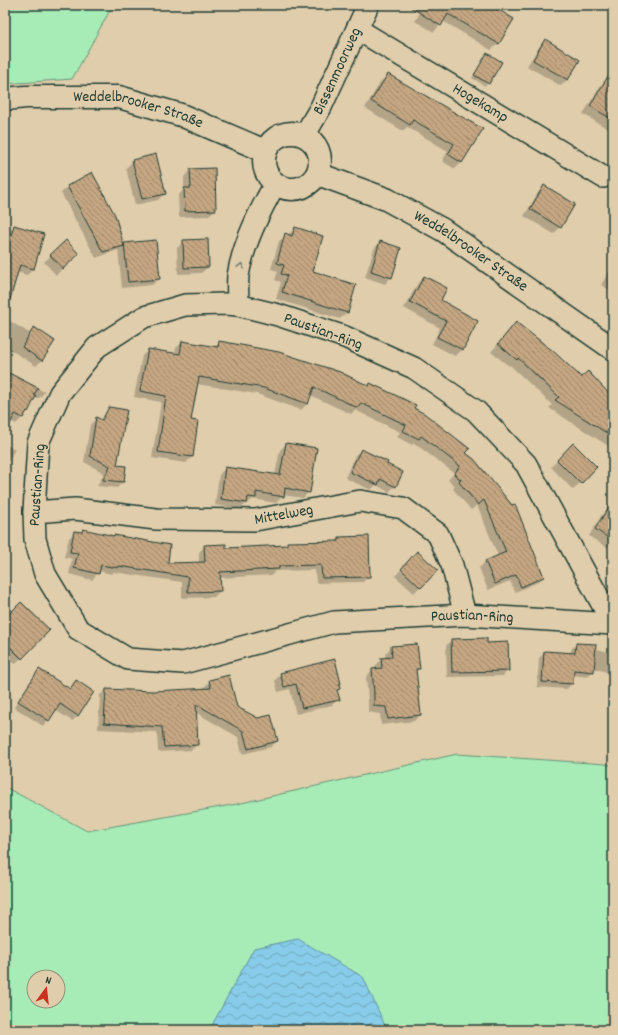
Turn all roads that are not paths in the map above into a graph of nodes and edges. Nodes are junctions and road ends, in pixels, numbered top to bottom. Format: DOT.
graph roads {
  1 [pos="368,5"];
  2 [pos="357,29"];
  3 [pos="5,100"];
  4 [pos="304,136"];
  5 [pos="265,151"];
  6 [pos="318,174"];
  7 [pos="604,177"];
  8 [pos="275,184"];
  9 [pos="238,305"];
  10 [pos="613,350"];
  11 [pos="34,512"];
  12 [pos="465,615"];
  13 [pos="613,624"];
  1 -- 2 [label="street, Bissenmoorweg"];
  2 -- 4 [label="street, Bissenmoorweg"];
  2 -- 7 [label="street, Hogekamp"];
  3 -- 5 [label="street, Weddelbrooker Straße"];
  4 -- 5 [label="street"];
  4 -- 6 [label="street"];
  5 -- 8 [label="street"];
  6 -- 8 [label="street"];
  6 -- 10 [label="street, Weddelbrooker Straße"];
  9 -- 8 [label="street, one-way"];
  9 -- 11 [label="street, Paustian-Ring"];
  9 -- 13 [label="street, Paustian-Ring"];
  11 -- 12 [label="street, Mittelweg"];
  11 -- 12 [label="street, Paustian-Ring"];
  12 -- 13 [label="street, Paustian-Ring"];
}
